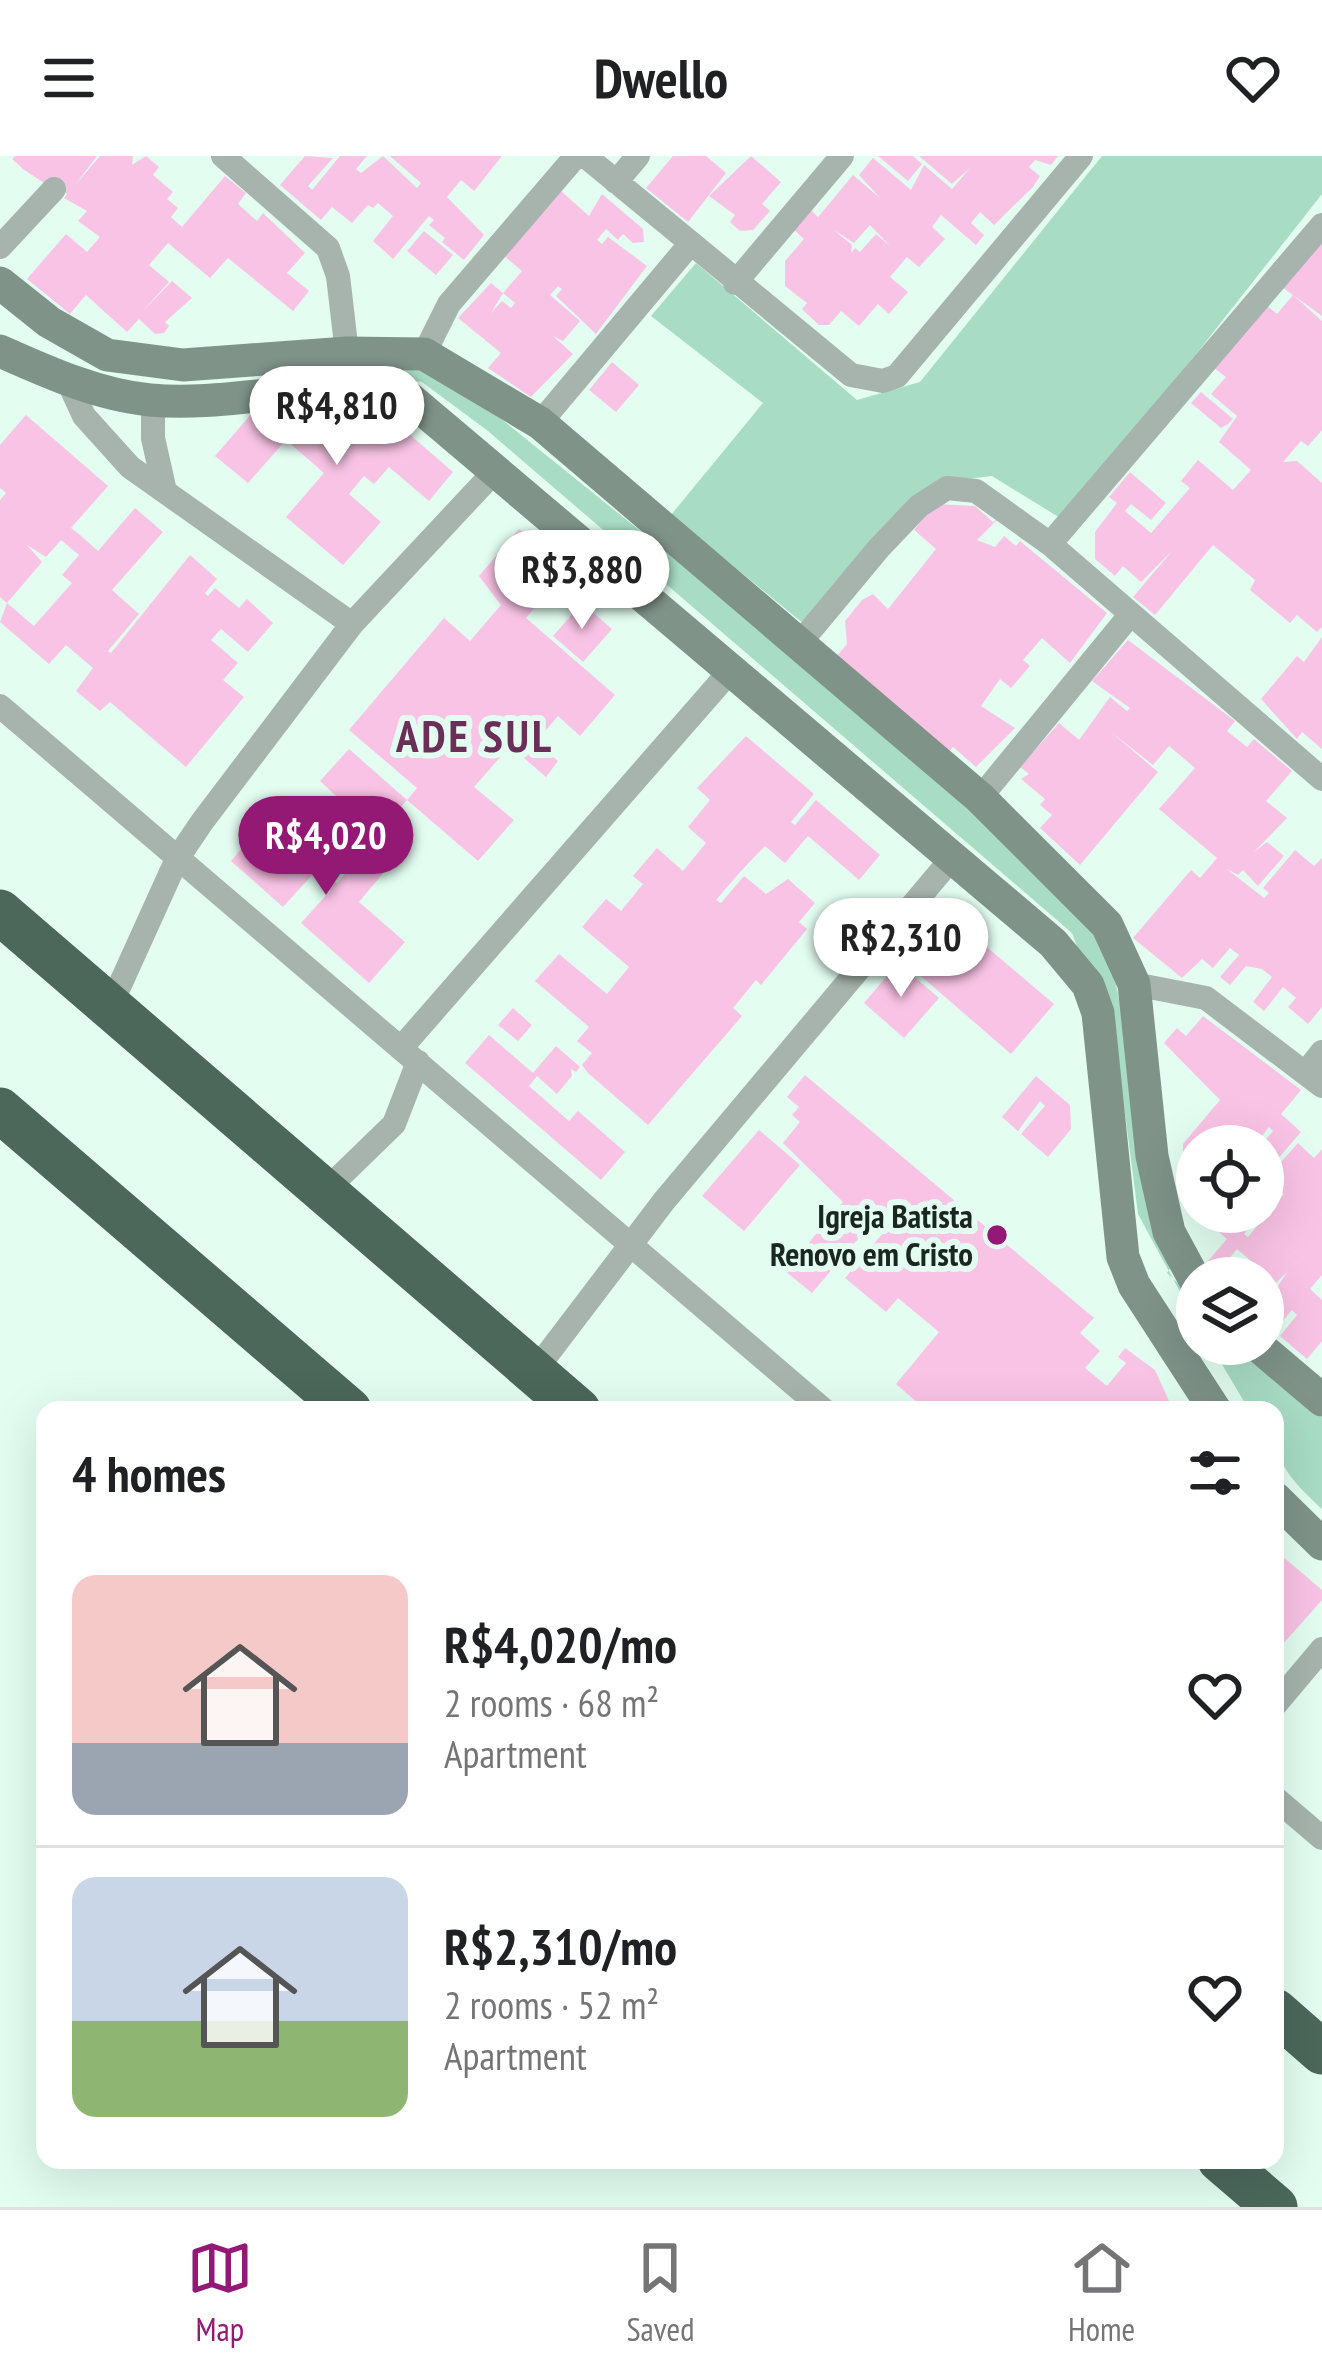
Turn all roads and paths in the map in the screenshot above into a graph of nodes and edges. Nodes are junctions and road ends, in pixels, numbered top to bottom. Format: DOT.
graph roads {
  1 [pos="223,156"];
  2 [pos="576,156"];
  3 [pos="585,156"];
  4 [pos="638,156"];
  5 [pos="842,156"];
  6 [pos="1081,156"];
  7 [pos="252,165"];
  8 [pos="616,182"];
  9 [pos="54,189"];
  10 [pos="1322,225"];
  11 [pos="691,243"];
  12 [pos="0,247"];
  13 [pos="0,283"];
  14 [pos="735,283"];
  15 [pos="0,351"];
  16 [pos="347,353"];
  17 [pos="424,354"];
  18 [pos="68,379"];
  19 [pos="153,400"];
  20 [pos="540,424"];
  21 [pos="496,470"];
  22 [pos="164,487"];
  23 [pos="1051,544"];
  24 [pos="1130,615"];
  25 [pos="352,624"];
  26 [pos="799,644"];
  27 [pos="732,669"];
  28 [pos="0,706"];
  29 [pos="1322,779"];
  30 [pos="980,798"];
  31 [pos="953,857"];
  32 [pos="177,859"];
  33 [pos="0,912"];
  34 [pos="1134,984"];
  35 [pos="110,1006"];
  36 [pos="410,1054"];
  37 [pos="1317,1070"];
  38 [pos="0,1110"];
  39 [pos="324,1192"];
  40 [pos="631,1243"];
  41 [pos="1183,1257"];
  42 [pos="1283,1365"];
  43 [pos="534,1372"];
  44 [pos="1320,1394"];
  45 [pos="339,1401"];
  46 [pos="568,1401"];
  47 [pos="814,1401"];
  48 [pos="1210,1401"];
  49 [pos="1284,1507"];
  50 [pos="1322,1544"];
  51 [pos="1322,1649"];
  52 [pos="1284,1694"];
  53 [pos="1284,1806"];
  54 [pos="1322,1838"];
  55 [pos="1284,2019"];
  56 [pos="1322,2052"];
  57 [pos="1231,2169"];
  58 [pos="1275,2207"];
  1 -- 7 [label="street"];
  2 -- 17 [label="street"];
  3 -- 8 [label="street"];
  4 -- 8 [label="street"];
  5 -- 14 [label="street"];
  6 -- 14 [label="street"];
  7 -- 16 [label="street"];
  8 -- 11 [label="street"];
  9 -- 12 [label="street"];
  10 -- 23 [label="street"];
  11 -- 14 [label="street"];
  11 -- 20 [label="street"];
  13 -- 16 [label="street"];
  15 -- 18 [label="street"];
  16 -- 17 [label="street"];
  17 -- 20 [label="street"];
  18 -- 19 [label="street"];
  18 -- 22 [label="street"];
  19 -- 21 [label="street"];
  19 -- 22 [label="street"];
  20 -- 26 [label="street"];
  21 -- 25 [label="street"];
  21 -- 27 [label="street"];
  22 -- 25 [label="street"];
  23 -- 24 [label="street"];
  23 -- 26 [label="street"];
  24 -- 29 [label="street"];
  24 -- 30 [label="street"];
  25 -- 32 [label="street"];
  26 -- 30 [label="street"];
  27 -- 31 [label="street"];
  27 -- 36 [label="street"];
  28 -- 32 [label="street"];
  30 -- 34 [label="street"];
  31 -- 40 [label="street"];
  31 -- 48 [label="street"];
  32 -- 35 [label="street"];
  32 -- 36 [label="street"];
  33 -- 35 [label="highway"];
  34 -- 37 [label="street"];
  34 -- 41 [label="street"];
  35 -- 39 [label="highway"];
  36 -- 39 [label="street"];
  36 -- 40 [label="street"];
  38 -- 45 [label="highway"];
  39 -- 43 [label="highway"];
  40 -- 43 [label="street"];
  40 -- 47 [label="street"];
  42 -- 44 [label="street"];
  43 -- 46 [label="highway"];
  49 -- 50 [label="street"];
  51 -- 52 [label="street"];
  53 -- 54 [label="street"];
  55 -- 56 [label="highway"];
  57 -- 58 [label="highway"];
}
